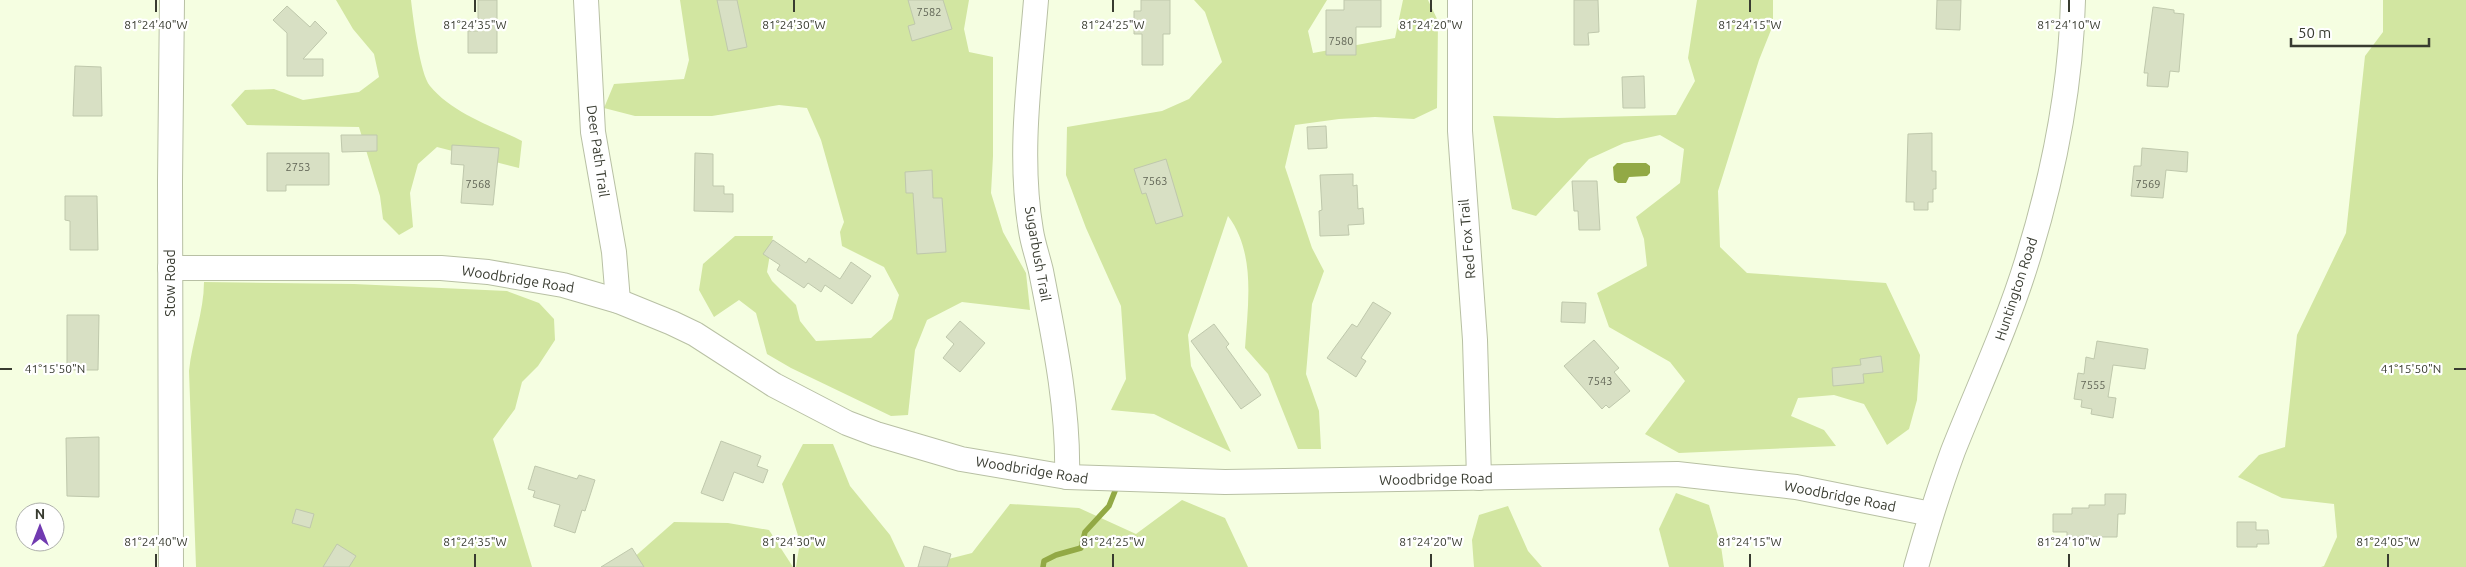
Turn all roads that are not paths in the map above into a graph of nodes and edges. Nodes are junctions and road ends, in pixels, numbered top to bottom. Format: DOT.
graph roads {
  1 [pos="172,0"];
  2 [pos="586,0"];
  3 [pos="1036,0"];
  4 [pos="1460,0"];
  5 [pos="2073,0"];
  6 [pos="170,268"];
  7 [pos="618,301"];
  8 [pos="1067,478"];
  9 [pos="1478,478"];
  10 [pos="1932,514"];
  11 [pos="171,567"];
  12 [pos="1916,567"];
  1 -- 6 [label="street, Stow Road"];
  2 -- 7 [label="street, Deer Path Trail"];
  3 -- 8 [label="street, Sugarbush Trail"];
  4 -- 9 [label="street, Red Fox Trail"];
  5 -- 10 [label="street, Huntington Road"];
  6 -- 7 [label="street, Woodbridge Road"];
  6 -- 11 [label="street, Stow Road"];
  7 -- 8 [label="street, Woodbridge Road"];
  8 -- 9 [label="street, Woodbridge Road"];
  9 -- 10 [label="street, Woodbridge Road"];
  10 -- 12 [label="street, Huntington Road"];
}
